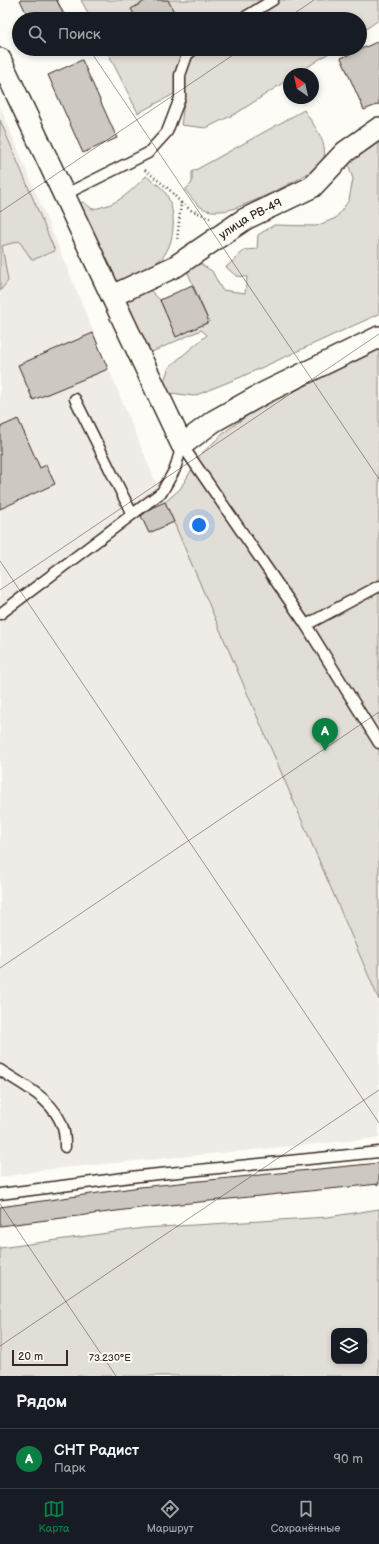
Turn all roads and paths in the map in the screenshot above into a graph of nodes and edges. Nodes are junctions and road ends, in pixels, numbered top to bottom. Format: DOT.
graph roads {
  1 [pos="273,0"];
  2 [pos="253,12"];
  3 [pos="187,56"];
  4 [pos="0,58"];
  5 [pos="379,128"];
  6 [pos="137,159"];
  7 [pos="64,194"];
  8 [pos="181,203"];
  9 [pos="244,219"];
  10 [pos="176,245"];
  11 [pos="112,296"];
  12 [pos="379,337"];
  13 [pos="75,399"];
  14 [pos="182,445"];
  15 [pos="132,514"];
  16 [pos="379,586"];
  17 [pos="0,614"];
  18 [pos="306,625"];
  19 [pos="379,743"];
  20 [pos="0,1070"];
  21 [pos="66,1147"];
  22 [pos="379,1152"];
  23 [pos="0,1194"];
  1 -- 2 [label="lane"];
  3 -- 6 [label="lane"];
  4 -- 7 [label="street"];
  5 -- 9 [label="street, улица РВ-49"];
  6 -- 7 [label="lane"];
  6 -- 8 [label="path"];
  7 -- 11 [label="street"];
  8 -- 9 [label="path"];
  8 -- 10 [label="path"];
  9 -- 11 [label="street, улица РВ-49"];
  11 -- 14 [label="street"];
  12 -- 14 [label="street"];
  13 -- 15 [label="lane"];
  14 -- 15 [label="lane"];
  14 -- 18 [label="lane"];
  15 -- 17 [label="lane"];
  16 -- 18 [label="lane"];
  18 -- 19 [label="lane"];
  20 -- 21 [label="lane"];
  22 -- 23 [label="lane"];
}
